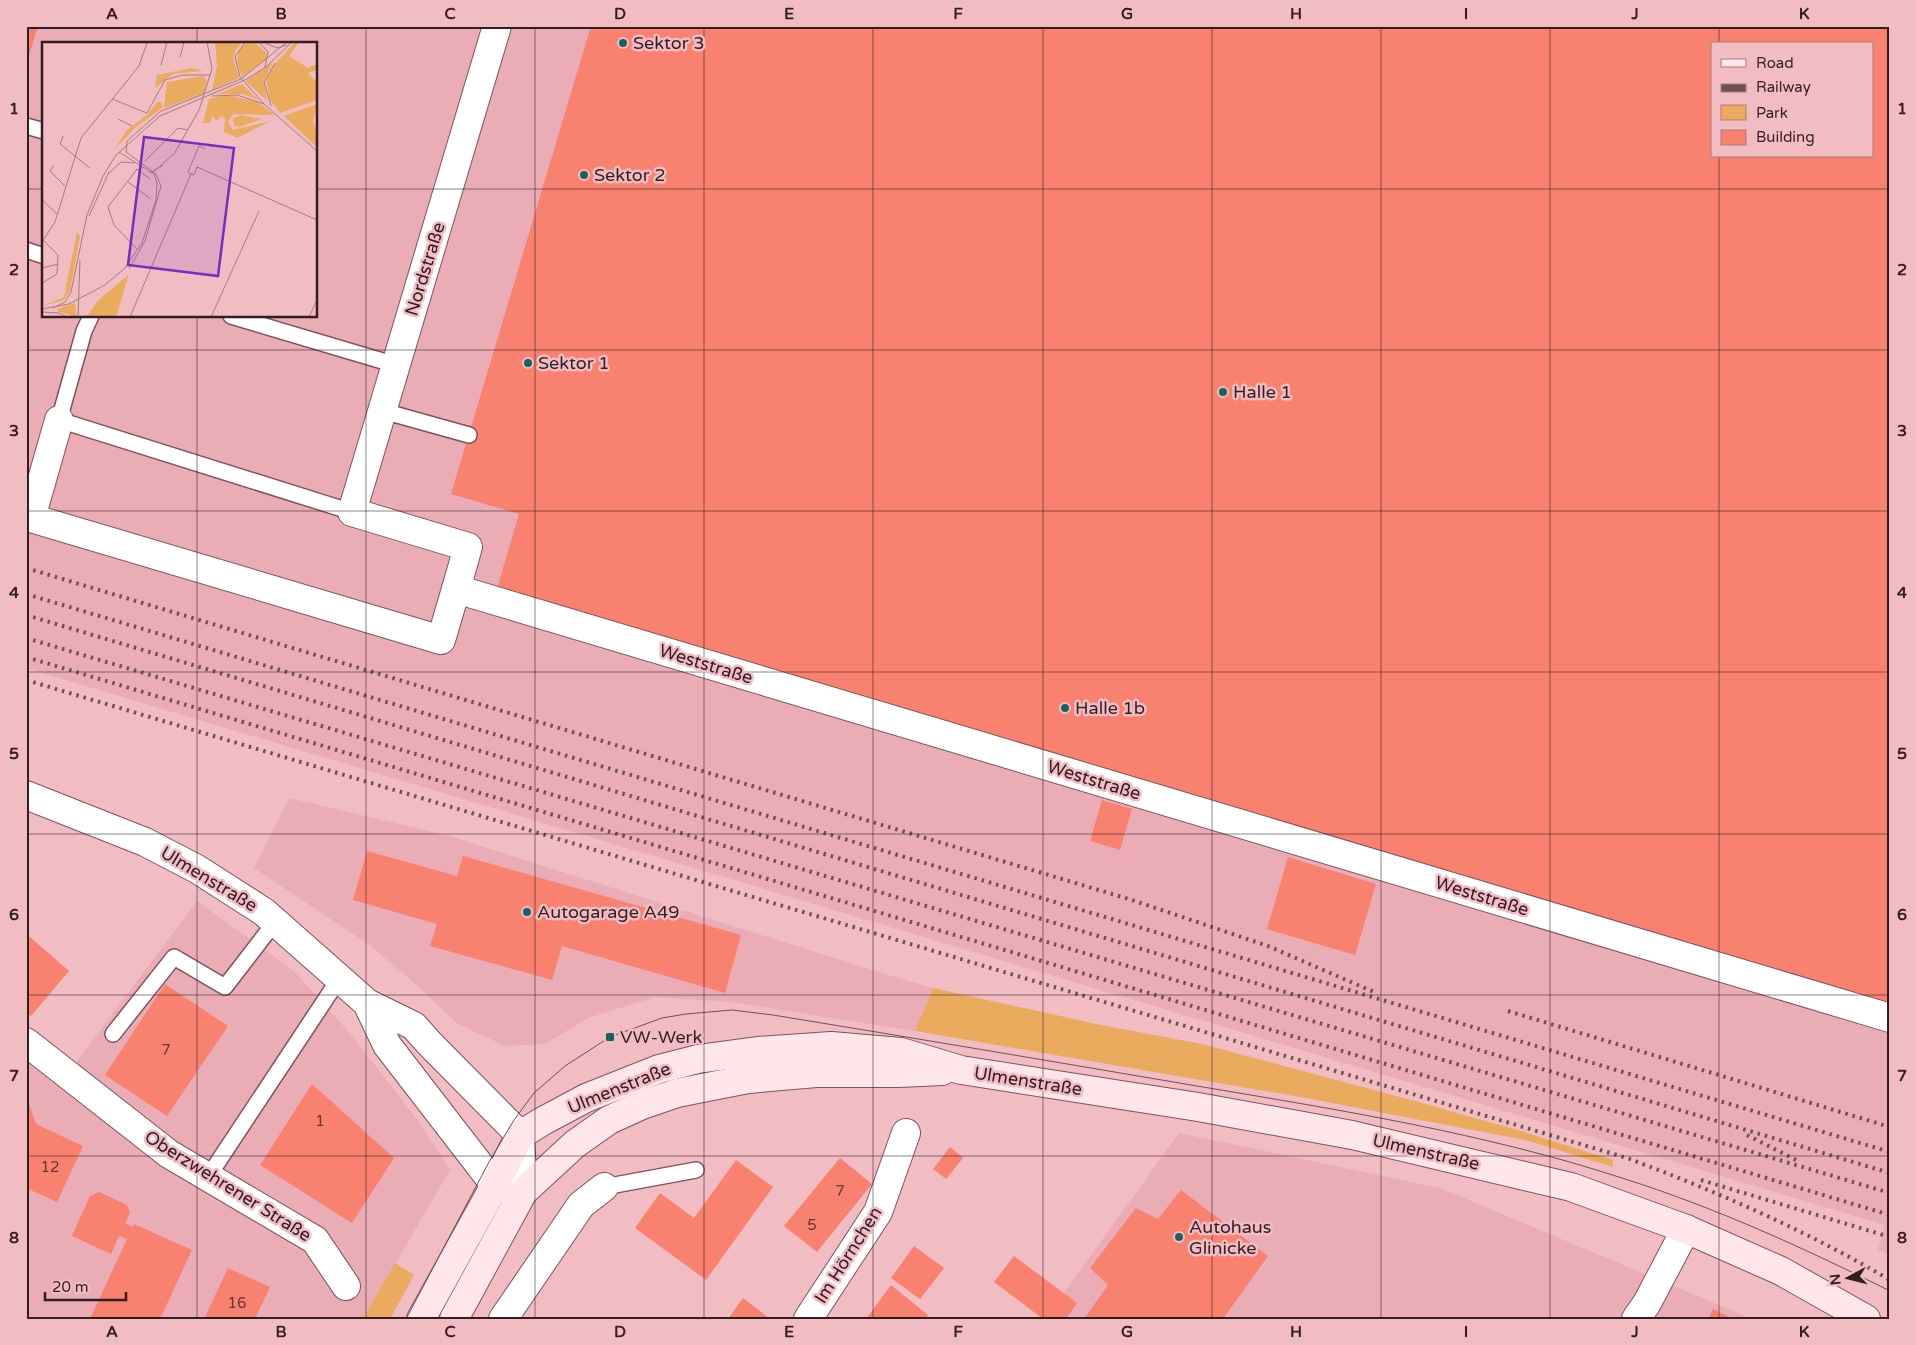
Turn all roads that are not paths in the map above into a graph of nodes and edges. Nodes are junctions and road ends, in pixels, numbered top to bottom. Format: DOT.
graph roads {
  1 [pos="497,26"];
  2 [pos="26,126"];
  3 [pos="42,131"];
  4 [pos="26,250"];
  5 [pos="42,255"];
  6 [pos="90,318"];
  7 [pos="238,318"];
  8 [pos="396,365"];
  9 [pos="383,411"];
  10 [pos="59,420"];
  11 [pos="469,435"];
  12 [pos="352,512"];
  13 [pos="456,589"];
  14 [pos="26,795"];
  15 [pos="275,922"];
  16 [pos="339,979"];
  17 [pos="367,1003"];
  18 [pos="1890,1018"];
  19 [pos="113,1034"];
  20 [pos="26,1042"];
  21 [pos="961,1070"];
  22 [pos="906,1133"];
  23 [pos="520,1135"];
  24 [pos="696,1170"];
  25 [pos="208,1177"];
  26 [pos="496,1185"];
  27 [pos="604,1187"];
  28 [pos="524,1192"];
  29 [pos="1686,1229"];
  30 [pos="346,1286"];
  31 [pos="421,1319"];
  32 [pos="454,1319"];
  33 [pos="503,1319"];
  34 [pos="808,1319"];
  35 [pos="1636,1319"];
  36 [pos="1866,1319"];
  1 -- 8 [label="street, Nordstraße"];
  2 -- 3 [label="lane"];
  4 -- 5 [label="lane"];
  6 -- 10 [label="lane"];
  7 -- 8 [label="lane"];
  8 -- 9 [label="street, Nordstraße"];
  9 -- 11 [label="lane"];
  9 -- 12 [label="street, Nordstraße"];
  10 -- 12 [label="lane"];
  10 -- 13 [label="street"];
  12 -- 13 [label="street"];
  13 -- 18 [label="street, Weststraße"];
  14 -- 15 [label="street, Ulmenstraße"];
  15 -- 16 [label="street, Ulmenstraße"];
  15 -- 19 [label="lane"];
  16 -- 17 [label="street, Ulmenstraße"];
  16 -- 25 [label="lane"];
  17 -- 23 [label="street, Ulmenstraße"];
  17 -- 26 [label="street, Ulmenstraße"];
  20 -- 25 [label="street, Oberzwehrener Straße"];
  21 -- 23 [label="main road, Ulmenstraße"];
  21 -- 28 [label="main road, Ulmenstraße"];
  21 -- 29 [label="main road, Ulmenstraße"];
  22 -- 34 [label="street, Im Hörnchen"];
  23 -- 26 [label="main road"];
  23 -- 28 [label="street"];
  24 -- 27 [label="lane"];
  25 -- 30 [label="street, Oberzwehrener Straße"];
  26 -- 28 [label="street"];
  26 -- 31 [label="main road"];
  27 -- 33 [label="street"];
  28 -- 32 [label="main road, Ulmenstraße"];
  29 -- 35 [label="street"];
  29 -- 36 [label="main road, Ulmenstraße"];
}
